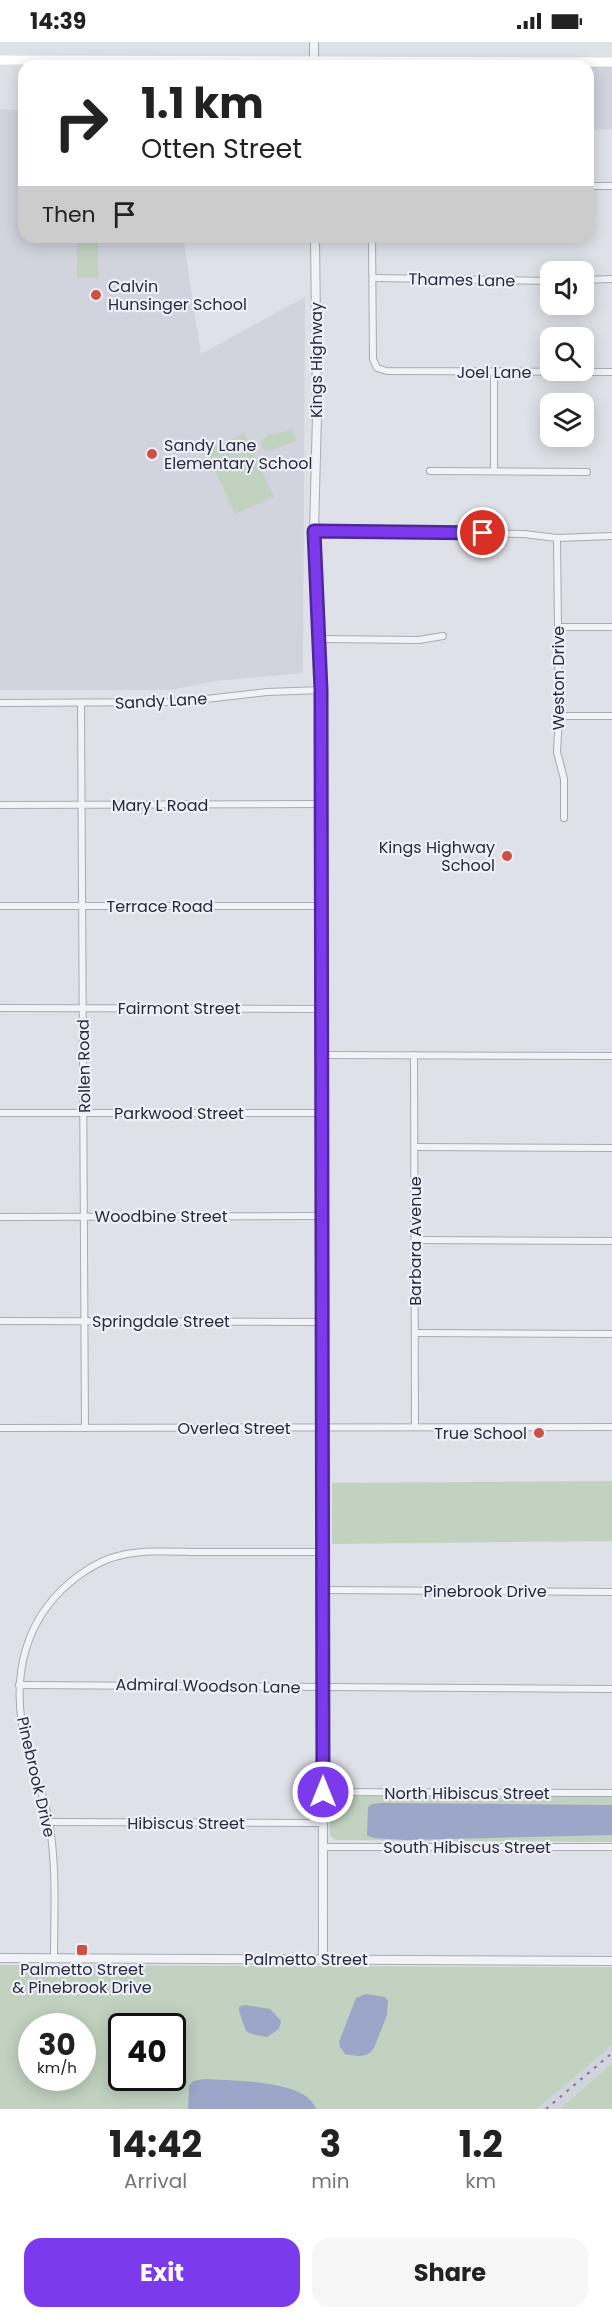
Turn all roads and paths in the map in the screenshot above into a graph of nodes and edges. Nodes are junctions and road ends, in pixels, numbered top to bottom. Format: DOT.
graph roads {
  1 [pos="314,42"];
  2 [pos="0,60"];
  3 [pos="18,60"];
  4 [pos="314,60"];
  5 [pos="594,62"];
  6 [pos="612,62"];
  7 [pos="594,186"];
  8 [pos="612,186"];
  9 [pos="315,243"];
  10 [pos="372,243"];
  11 [pos="373,278"];
  12 [pos="612,279"];
  13 [pos="594,280"];
  14 [pos="540,281"];
  15 [pos="494,372"];
  16 [pos="612,372"];
  17 [pos="430,471"];
  18 [pos="494,471"];
  19 [pos="586,472"];
  20 [pos="314,531"];
  21 [pos="612,536"];
  22 [pos="557,538"];
  23 [pos="559,627"];
  24 [pos="612,627"];
  25 [pos="443,636"];
  26 [pos="320,639"];
  27 [pos="321,690"];
  28 [pos="0,703"];
  29 [pos="81,704"];
  30 [pos="559,716"];
  31 [pos="612,716"];
  32 [pos="320,804"];
  33 [pos="0,805"];
  34 [pos="81,805"];
  35 [pos="564,818"];
  36 [pos="0,906"];
  37 [pos="82,906"];
  38 [pos="320,906"];
  39 [pos="0,1008"];
  40 [pos="83,1008"];
  41 [pos="321,1008"];
  42 [pos="322,1055"];
  43 [pos="414,1055"];
  44 [pos="612,1056"];
  45 [pos="0,1113"];
  46 [pos="84,1113"];
  47 [pos="322,1113"];
  48 [pos="415,1148"];
  49 [pos="612,1148"];
  50 [pos="321,1216"];
  51 [pos="0,1217"];
  52 [pos="83,1217"];
  53 [pos="415,1240"];
  54 [pos="612,1241"];
  55 [pos="0,1321"];
  56 [pos="84,1321"];
  57 [pos="322,1322"];
  58 [pos="415,1333"];
  59 [pos="612,1334"];
  60 [pos="415,1426"];
  61 [pos="323,1427"];
  62 [pos="612,1427"];
  63 [pos="0,1428"];
  64 [pos="85,1428"];
  65 [pos="322,1552"];
  66 [pos="322,1590"];
  67 [pos="612,1592"];
  68 [pos="19,1685"];
  69 [pos="324,1687"];
  70 [pos="612,1689"];
  71 [pos="323,1792"];
  72 [pos="612,1793"];
  73 [pos="49,1822"];
  74 [pos="323,1823"];
  75 [pos="322,1847"];
  76 [pos="612,1847"];
  77 [pos="0,1958"];
  78 [pos="54,1958"];
  79 [pos="323,1959"];
  80 [pos="612,1961"];
  1 -- 4 [label="street"];
  2 -- 3 [label="main road"];
  5 -- 6 [label="main road"];
  7 -- 8 [label="street"];
  9 -- 20 [label="street, Kings Highway"];
  10 -- 11 [label="street"];
  11 -- 14 [label="street, Thames Lane"];
  11 -- 15 [label="street, Joel Lane"];
  12 -- 13 [label="street"];
  15 -- 16 [label="street, Joel Lane"];
  15 -- 18 [label="street"];
  17 -- 18 [label="street"];
  18 -- 19 [label="street"];
  20 -- 22 [label="street"];
  20 -- 26 [label="street, Kings Highway"];
  21 -- 22 [label="street"];
  22 -- 23 [label="street, Weston Drive"];
  23 -- 24 [label="street"];
  23 -- 30 [label="street, Weston Drive"];
  25 -- 26 [label="street"];
  26 -- 27 [label="street, Kings Highway"];
  27 -- 29 [label="street, Sandy Lane"];
  27 -- 32 [label="street, Kings Highway"];
  28 -- 29 [label="street, Sandy Lane"];
  29 -- 34 [label="street, Rollen Road"];
  30 -- 31 [label="street"];
  30 -- 35 [label="street, Weston Drive"];
  32 -- 34 [label="street, Mary L Road"];
  32 -- 38 [label="street, Kings Highway"];
  33 -- 34 [label="street, Mary L Road"];
  34 -- 37 [label="street, Rollen Road"];
  36 -- 37 [label="street, Terrace Road"];
  37 -- 38 [label="street, Terrace Road"];
  37 -- 40 [label="street, Rollen Road"];
  38 -- 41 [label="street, Kings Highway"];
  39 -- 40 [label="street, Fairmont Street"];
  40 -- 41 [label="street, Fairmont Street"];
  40 -- 46 [label="street, Rollen Road"];
  41 -- 42 [label="street, Kings Highway"];
  42 -- 43 [label="street"];
  42 -- 47 [label="street, Kings Highway"];
  43 -- 44 [label="street"];
  43 -- 48 [label="street, Barbara Avenue"];
  45 -- 46 [label="street, Parkwood Street"];
  46 -- 47 [label="street, Parkwood Street"];
  46 -- 52 [label="street, Rollen Road"];
  47 -- 50 [label="street, Kings Highway"];
  48 -- 49 [label="street"];
  48 -- 53 [label="street, Barbara Avenue"];
  50 -- 52 [label="street, Woodbine Street"];
  50 -- 57 [label="street, Kings Highway"];
  51 -- 52 [label="street, Woodbine Street"];
  52 -- 56 [label="street, Rollen Road"];
  53 -- 54 [label="street"];
  53 -- 58 [label="street, Barbara Avenue"];
  55 -- 56 [label="street, Springdale Street"];
  56 -- 57 [label="street, Springdale Street"];
  56 -- 64 [label="street, Rollen Road"];
  57 -- 61 [label="street, Kings Highway"];
  58 -- 59 [label="street"];
  58 -- 60 [label="street, Barbara Avenue"];
  60 -- 61 [label="street, Overlea Street"];
  60 -- 62 [label="street, Overlea Street"];
  61 -- 64 [label="street, Overlea Street"];
  61 -- 65 [label="street, Kings Highway"];
  63 -- 64 [label="street, Overlea Street"];
  65 -- 66 [label="street, Kings Highway"];
  65 -- 68 [label="street, Pinebrook Drive"];
  66 -- 67 [label="street, Pinebrook Drive"];
  66 -- 69 [label="street, Kings Highway"];
  68 -- 69 [label="street, Admiral Woodson Lane"];
  68 -- 73 [label="street, Pinebrook Drive"];
  69 -- 70 [label="street, Admiral Woodson Lane"];
  69 -- 71 [label="street, Kings Highway"];
  71 -- 72 [label="street, North Hibiscus Street"];
  71 -- 74 [label="street, Kings Highway"];
  73 -- 74 [label="street, Hibiscus Street"];
  73 -- 78 [label="street, Pinebrook Drive"];
  74 -- 75 [label="street, Kings Highway"];
  75 -- 76 [label="street, South Hibiscus Street"];
  75 -- 79 [label="street, Kings Highway"];
  77 -- 78 [label="street, Palmetto Street"];
  78 -- 79 [label="street, Palmetto Street"];
  79 -- 80 [label="street, Palmetto Street"];
}
